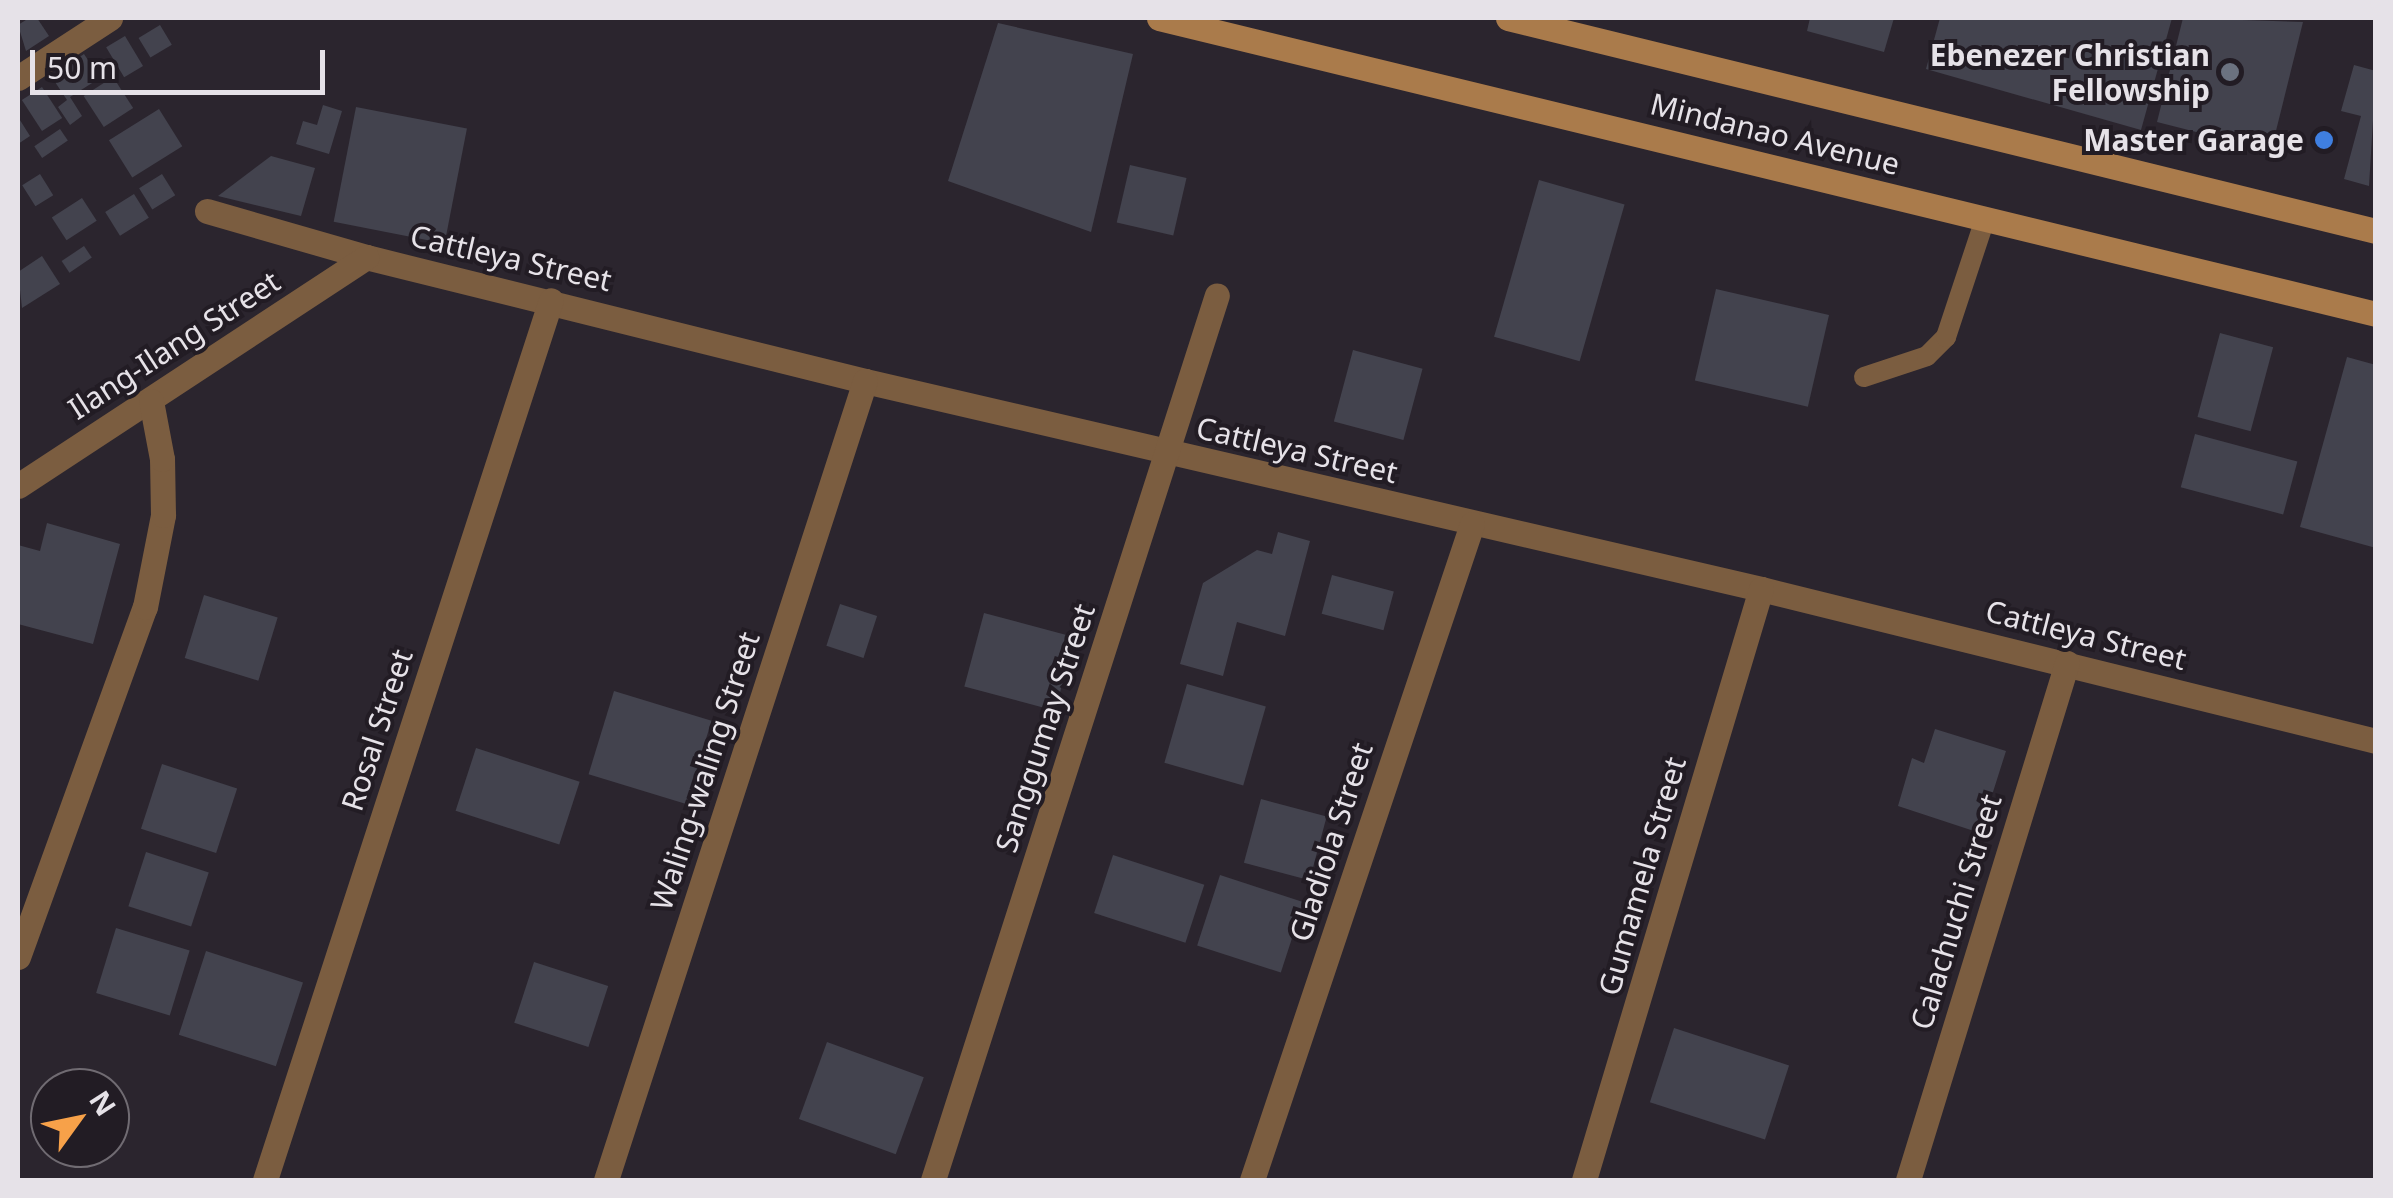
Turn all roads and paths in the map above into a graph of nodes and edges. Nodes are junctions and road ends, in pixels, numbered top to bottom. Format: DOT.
graph roads {
  1 [pos="110,18"];
  2 [pos="1159,18"];
  3 [pos="1519,19"];
  4 [pos="18,78"];
  5 [pos="207,211"];
  6 [pos="1985,219"];
  7 [pos="2376,231"];
  8 [pos="366,257"];
  9 [pos="1217,295"];
  10 [pos="550,300"];
  11 [pos="2376,314"];
  12 [pos="1864,377"];
  13 [pos="865,381"];
  14 [pos="151,401"];
  15 [pos="1168,453"];
  16 [pos="18,486"];
  17 [pos="1472,524"];
  18 [pos="1761,589"];
  19 [pos="2067,663"];
  20 [pos="2376,741"];
  21 [pos="18,957"];
  22 [pos="265,1180"];
  23 [pos="606,1180"];
  24 [pos="933,1180"];
  25 [pos="1252,1180"];
  26 [pos="1584,1180"];
  27 [pos="1908,1180"];
  1 -- 4 [label="street"];
  2 -- 6 [label="street, Mindanao Avenue"];
  3 -- 7 [label="street, Mindanao Avenue"];
  5 -- 8 [label="street, Cattleya Street"];
  6 -- 11 [label="street, Mindanao Avenue"];
  6 -- 12 [label="lane"];
  8 -- 10 [label="street, Cattleya Street"];
  8 -- 14 [label="street, Ilang-Ilang Street"];
  9 -- 15 [label="street, Sanggumay Street"];
  10 -- 13 [label="street, Cattleya Street"];
  10 -- 22 [label="street, Rosal Street"];
  13 -- 15 [label="street, Cattleya Street"];
  13 -- 23 [label="street, Waling-waling Street"];
  14 -- 16 [label="street, Ilang-Ilang Street"];
  14 -- 21 [label="street"];
  15 -- 17 [label="street, Cattleya Street"];
  15 -- 24 [label="street, Sanggumay Street"];
  17 -- 18 [label="street, Cattleya Street"];
  17 -- 25 [label="street, Gladiola Street"];
  18 -- 19 [label="street, Cattleya Street"];
  18 -- 26 [label="street, Gumamela Street"];
  19 -- 20 [label="street, Cattleya Street"];
  19 -- 27 [label="street, Calachuchi Street"];
}
